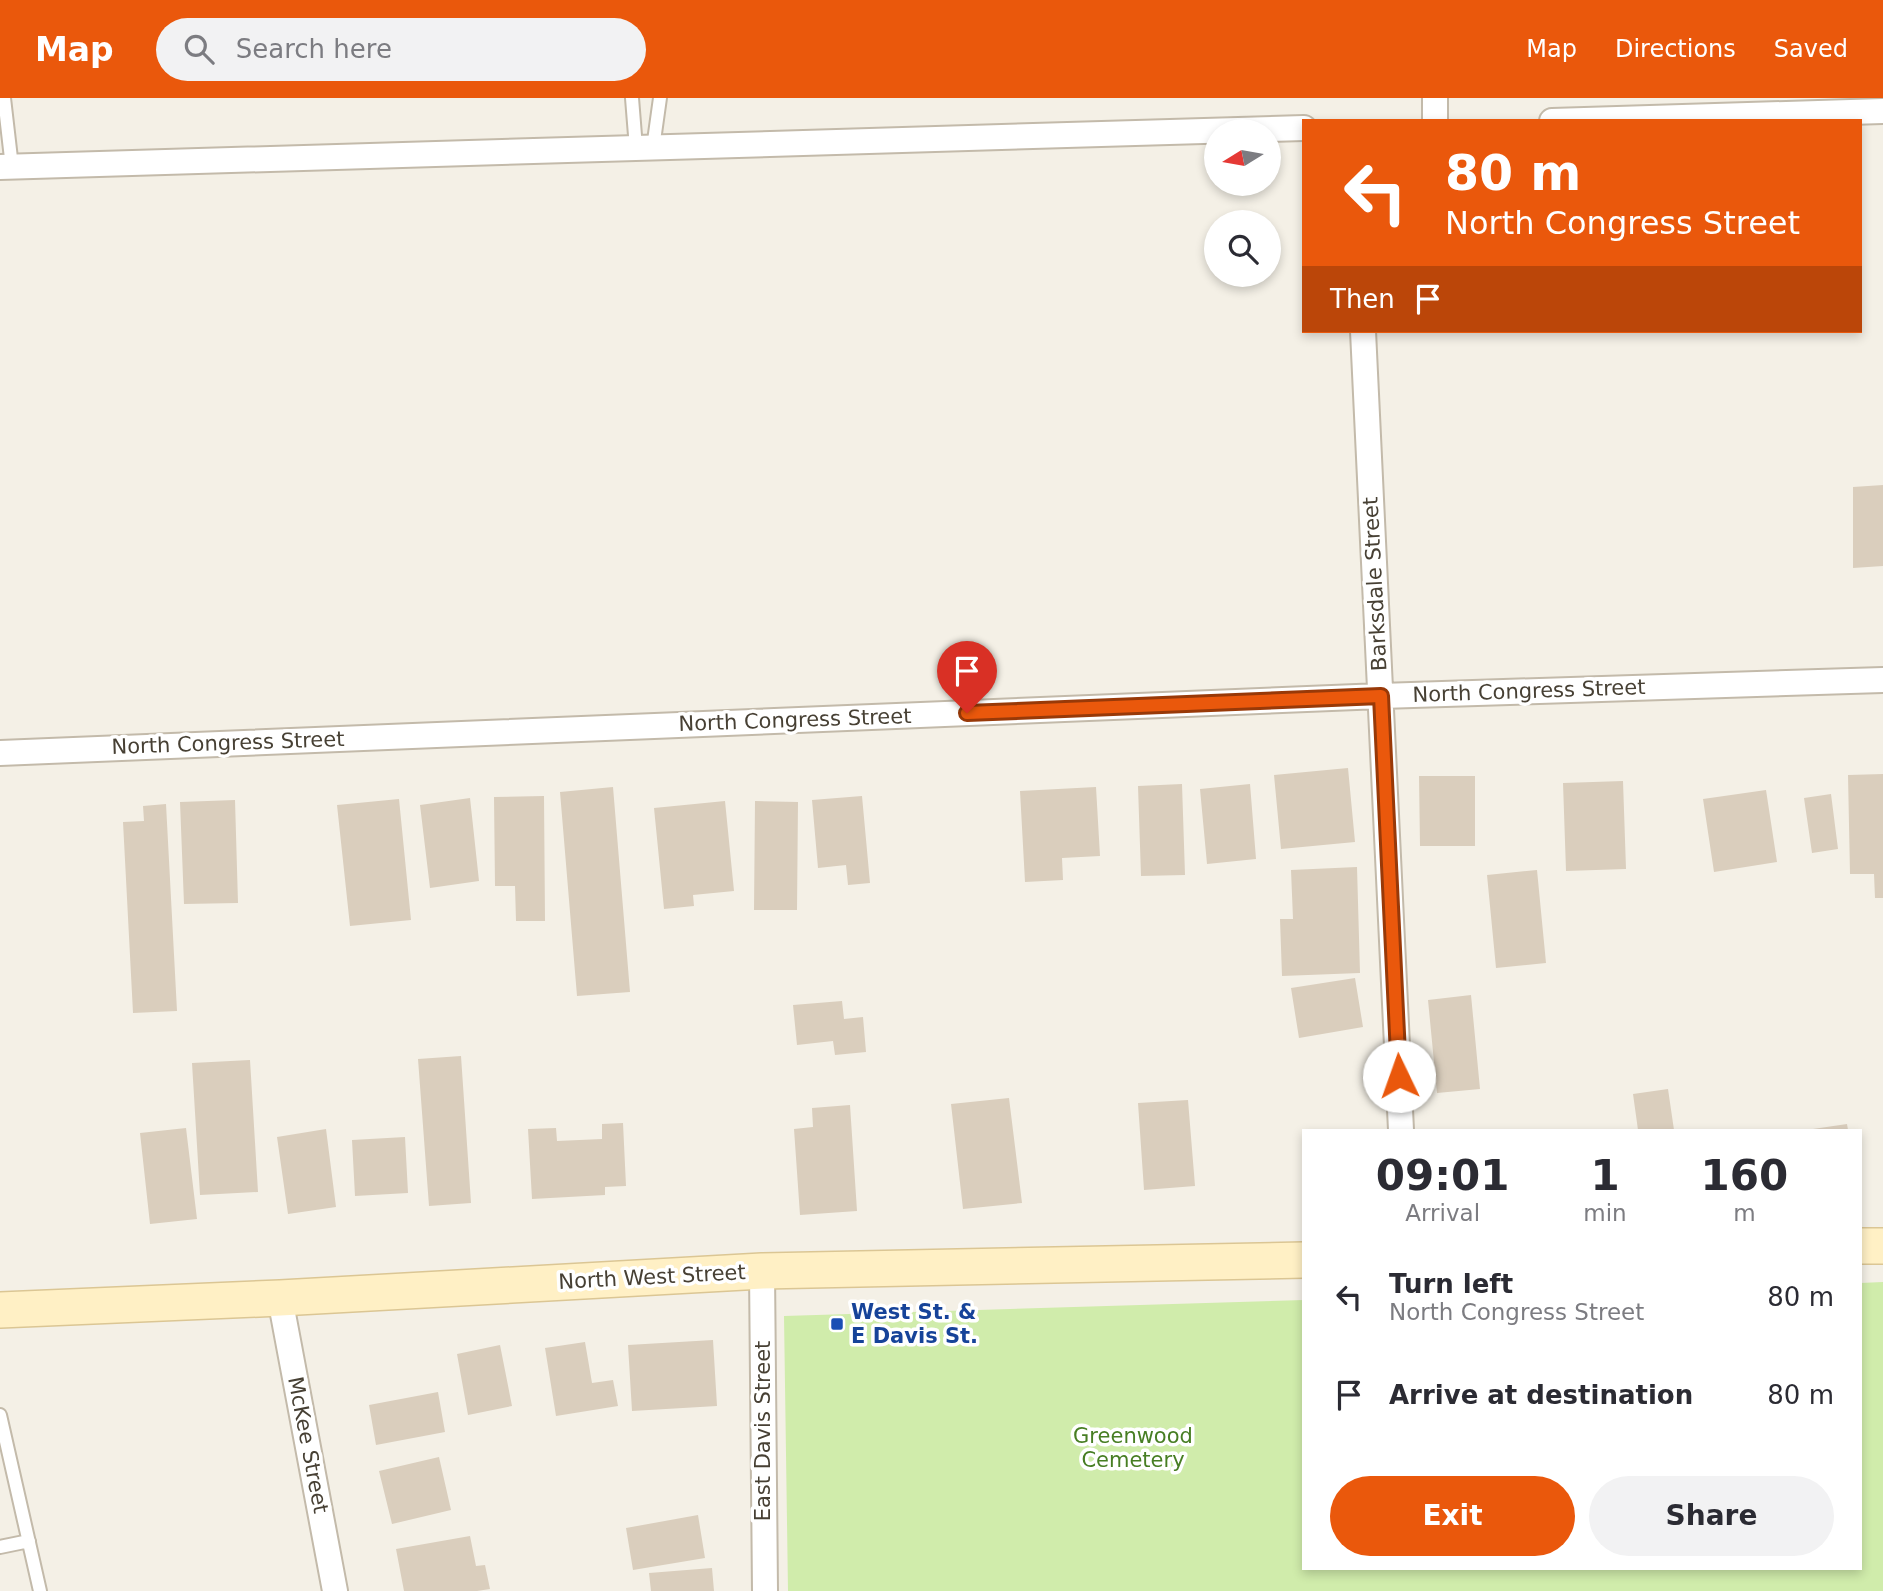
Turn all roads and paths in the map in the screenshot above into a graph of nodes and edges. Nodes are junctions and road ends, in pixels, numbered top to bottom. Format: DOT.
graph roads {
  1 [pos="4,98"];
  2 [pos="632,98"];
  3 [pos="660,98"];
  4 [pos="1435,98"];
  5 [pos="1883,111"];
  6 [pos="1435,119"];
  7 [pos="1618,119"];
  8 [pos="1302,128"];
  9 [pos="644,148"];
  10 [pos="6,167"];
  11 [pos="1363,333"];
  12 [pos="1883,680"];
  13 [pos="1381,696"];
  14 [pos="0,753"];
  15 [pos="1401,1129"];
  16 [pos="1862,1246"];
  17 [pos="1883,1246"];
  18 [pos="1302,1261"];
  19 [pos="762,1271"];
  20 [pos="280,1298"];
  21 [pos="0,1310"];
  22 [pos="0,1415"];
  23 [pos="5,1455"];
  24 [pos="29,1541"];
  25 [pos="0,1547"];
  26 [pos="40,1591"];
  27 [pos="335,1591"];
  28 [pos="765,1591"];
  1 -- 10 [label="lane"];
  2 -- 9 [label="lane"];
  3 -- 9 [label="lane"];
  4 -- 6 [label="street"];
  5 -- 7 [label="street"];
  8 -- 9 [label="street"];
  9 -- 10 [label="street"];
  11 -- 13 [label="street, Barksdale Street"];
  12 -- 13 [label="street, North Congress Street"];
  13 -- 14 [label="street, North Congress Street"];
  13 -- 15 [label="street, Barksdale Street"];
  16 -- 17 [label="street"];
  18 -- 19 [label="street, North West Street"];
  19 -- 20 [label="street, North West Street"];
  19 -- 28 [label="street, East Davis Street"];
  20 -- 21 [label="street, North West Street"];
  20 -- 27 [label="street, McKee Street"];
  22 -- 23 [label="lane"];
  23 -- 24 [label="lane"];
  24 -- 25 [label="lane"];
  24 -- 26 [label="lane"];
}
